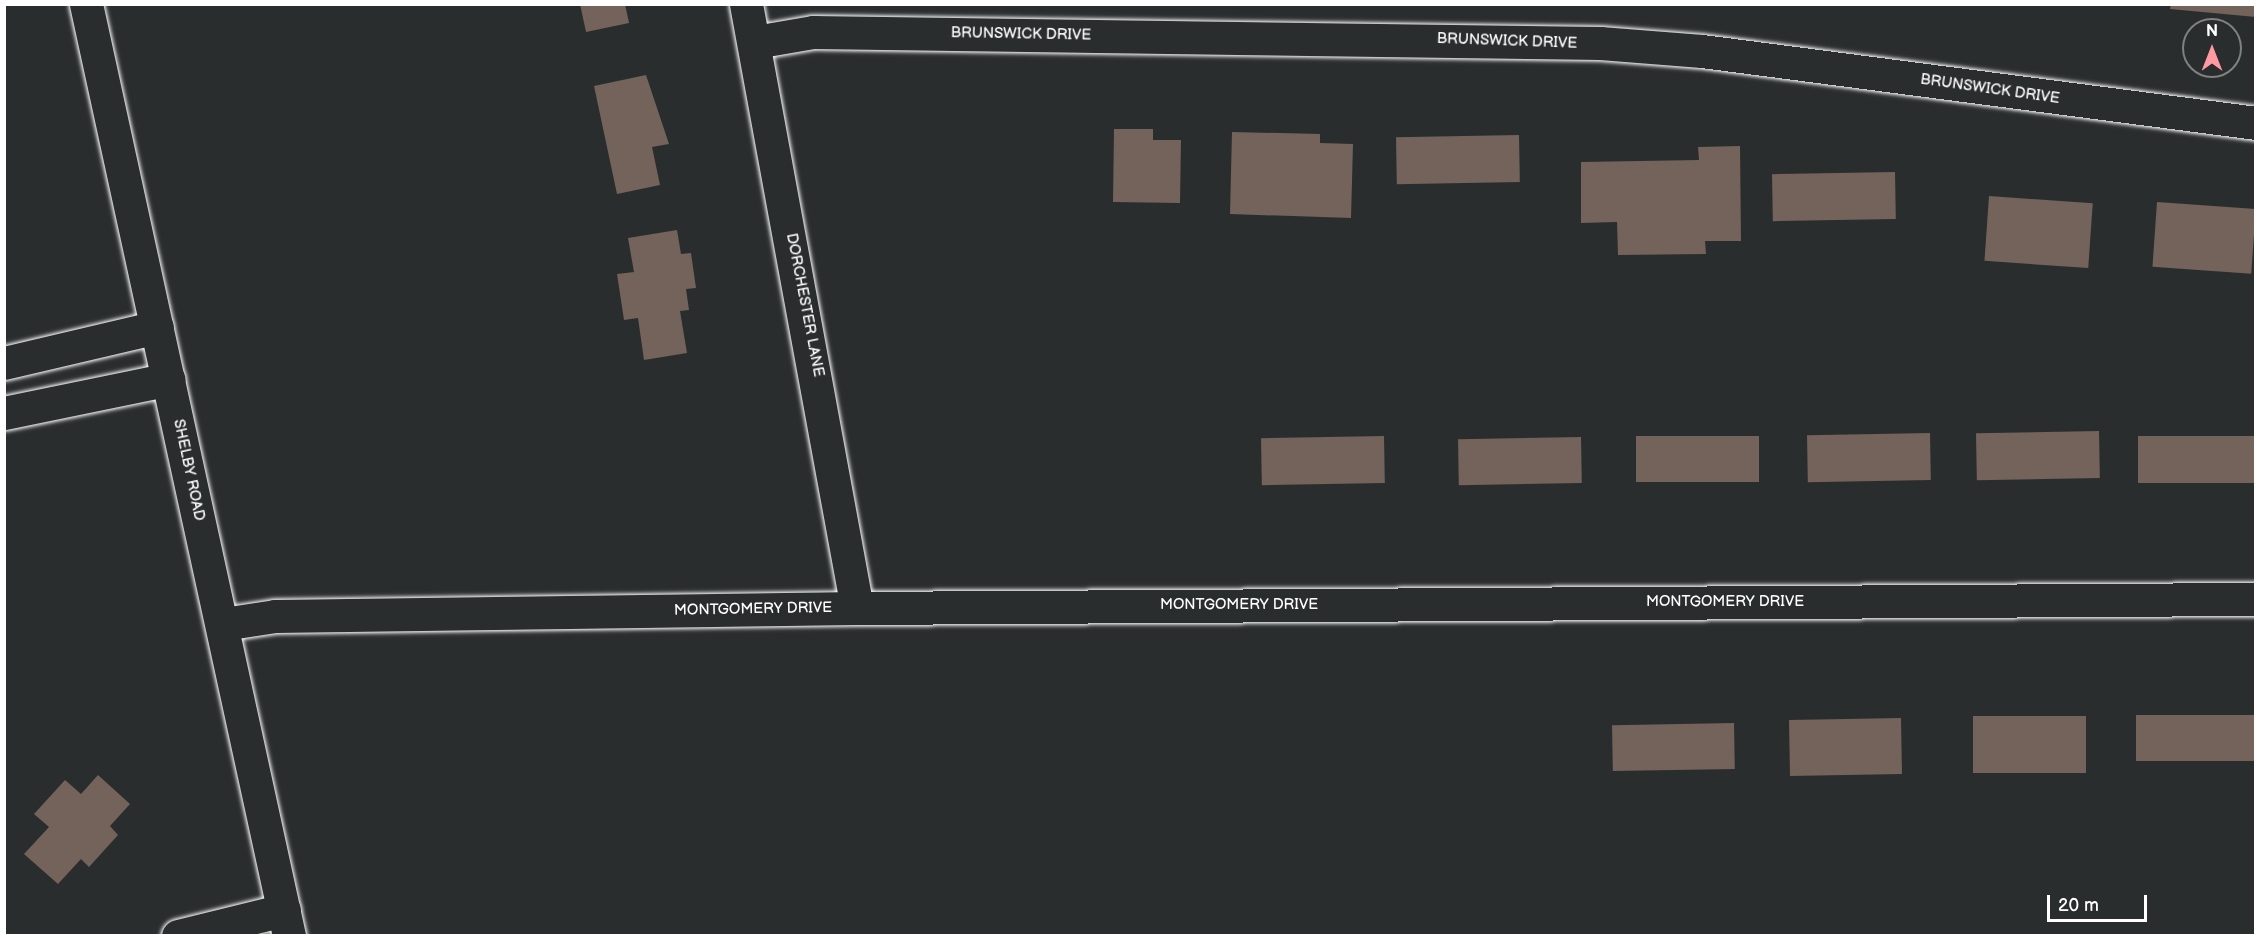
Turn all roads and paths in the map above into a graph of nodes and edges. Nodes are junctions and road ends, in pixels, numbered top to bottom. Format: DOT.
graph roads {
  1 [pos="86,4"];
  2 [pos="746,4"];
  3 [pos="754,42"];
  4 [pos="2256,123"];
  5 [pos="157,327"];
  6 [pos="4,363"];
  7 [pos="169,379"];
  8 [pos="4,413"];
  9 [pos="2256,598"];
  10 [pos="857,608"];
  11 [pos="223,624"];
  12 [pos="286,923"];
  13 [pos="178,936"];
  1 -- 5 [label="street, SHELBY ROAD"];
  2 -- 3 [label="street, DORCHESTER LANE"];
  3 -- 4 [label="street, BRUNSWICK DRIVE"];
  3 -- 10 [label="street, DORCHESTER LANE"];
  5 -- 6 [label="street"];
  5 -- 7 [label="street, SHELBY ROAD"];
  7 -- 8 [label="street"];
  7 -- 11 [label="street, SHELBY ROAD"];
  9 -- 10 [label="street, MONTGOMERY DRIVE"];
  10 -- 11 [label="street, MONTGOMERY DRIVE"];
  11 -- 12 [label="street, SHELBY ROAD"];
  12 -- 13 [label="street"];
}
